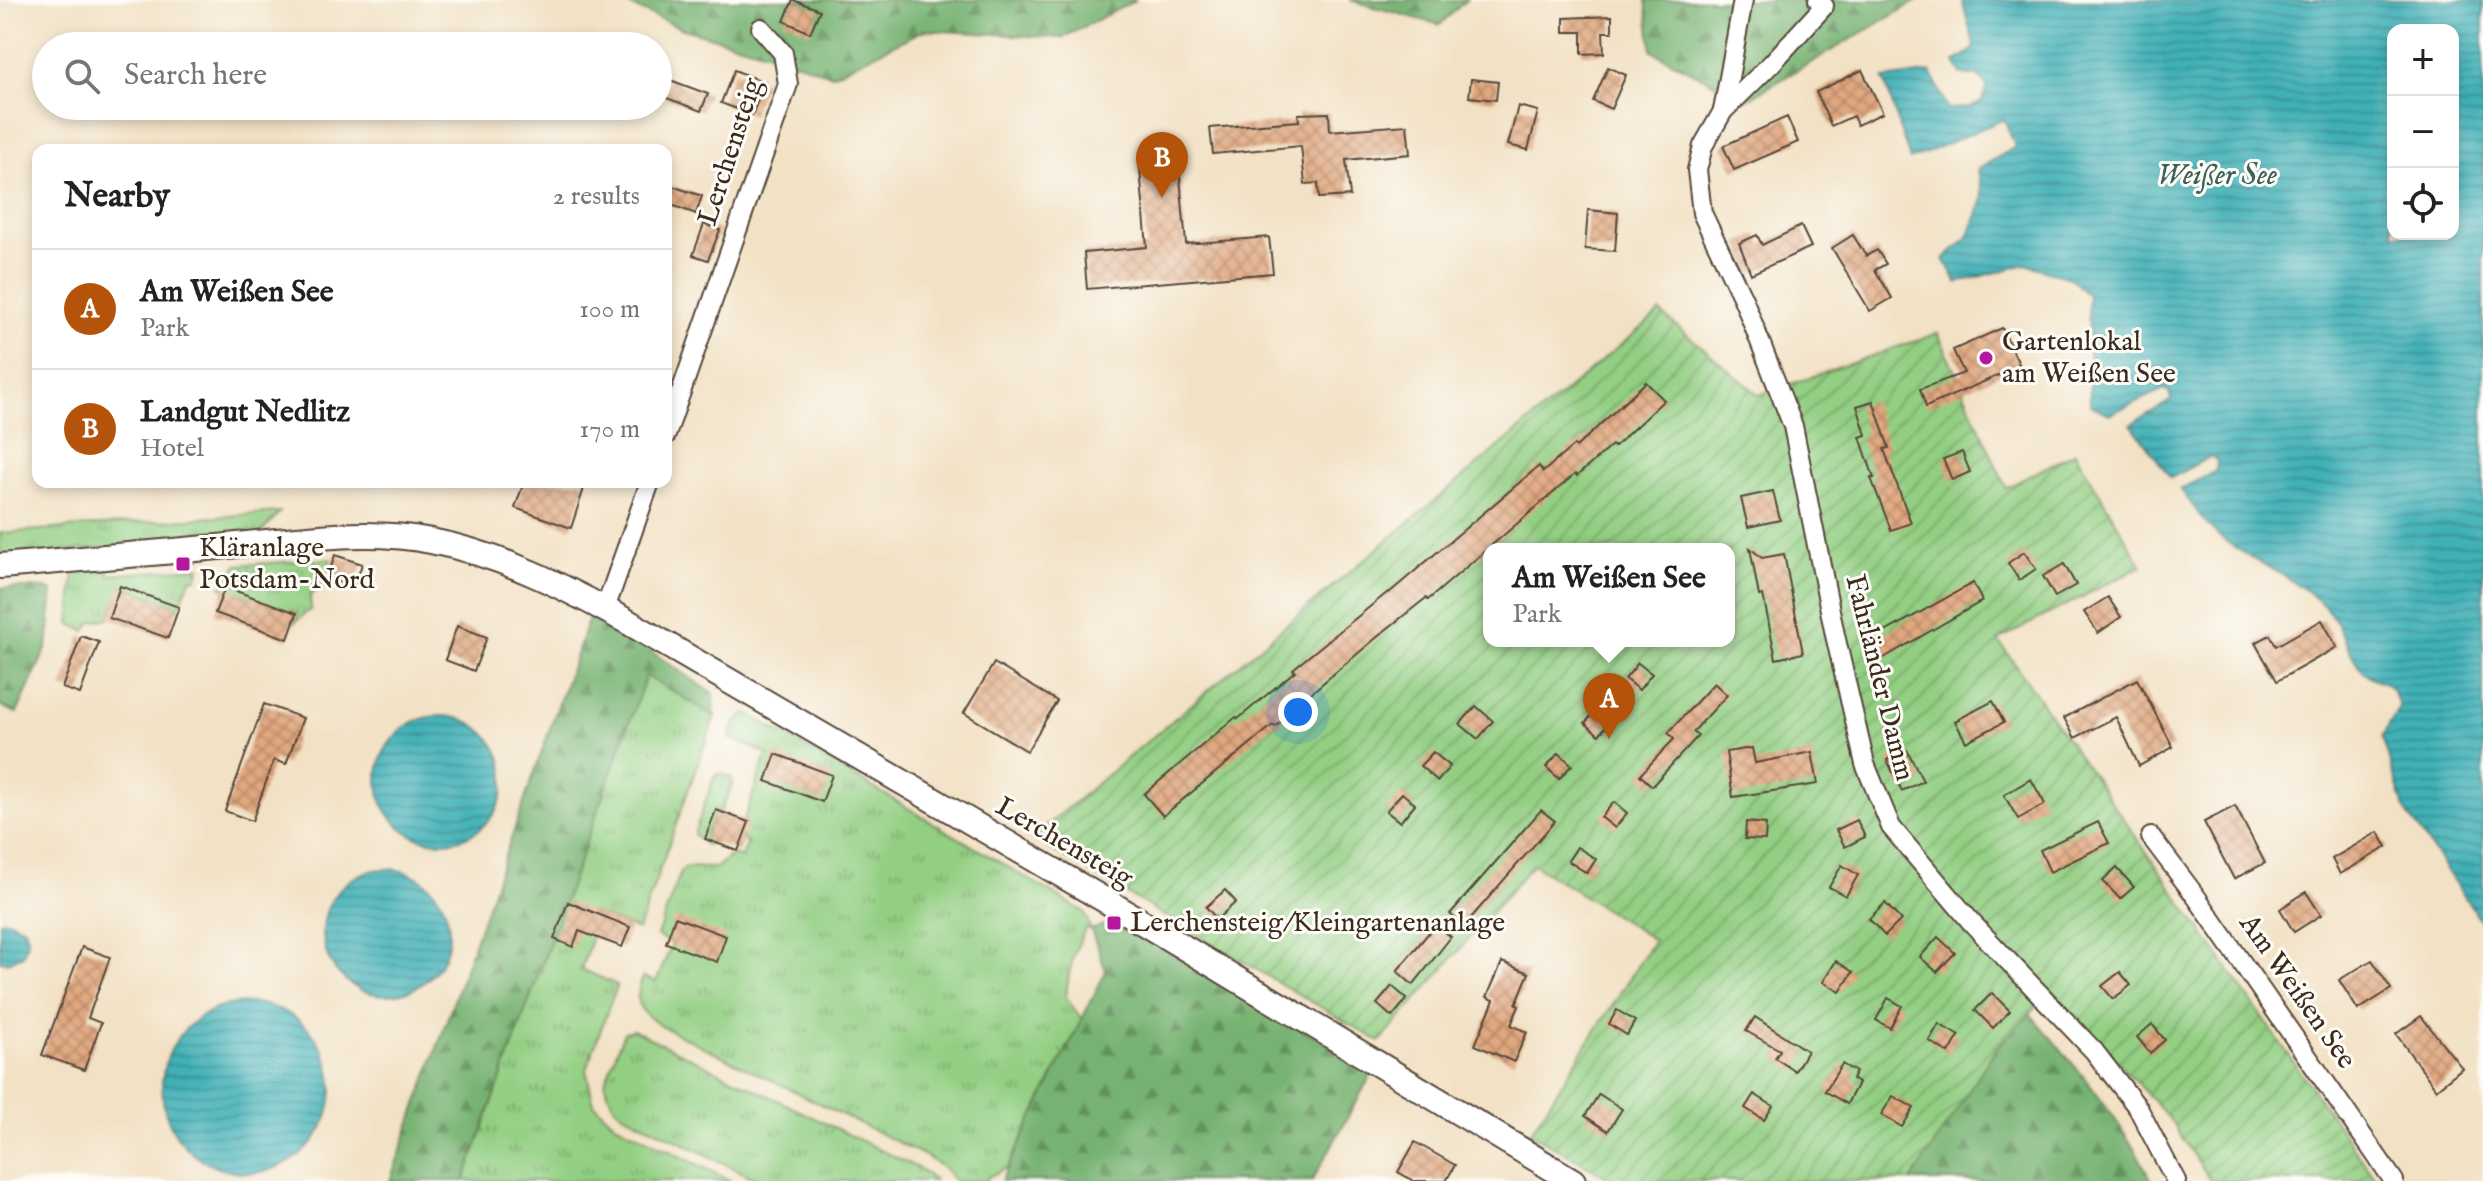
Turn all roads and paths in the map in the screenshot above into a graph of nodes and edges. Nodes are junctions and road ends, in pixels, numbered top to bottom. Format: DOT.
graph roads {
  1 [pos="1743,0"];
  2 [pos="1818,0"];
  3 [pos="761,28"];
  4 [pos="1723,111"];
  5 [pos="672,418"];
  6 [pos="648,488"];
  7 [pos="0,566"];
  8 [pos="605,609"];
  9 [pos="2151,837"];
  10 [pos="1573,1181"];
  11 [pos="2176,1181"];
  12 [pos="2394,1181"];
  1 -- 4 [label="street, Fahrländer Damm"];
  2 -- 4 [label="street, Fahrländer Damm"];
  3 -- 5 [label="street, Lerchensteig"];
  4 -- 11 [label="street, Fahrländer Damm"];
  6 -- 8 [label="street"];
  7 -- 8 [label="street, Lerchensteig"];
  8 -- 10 [label="street, Lerchensteig"];
  9 -- 12 [label="street, Am Weißen See"];
}
